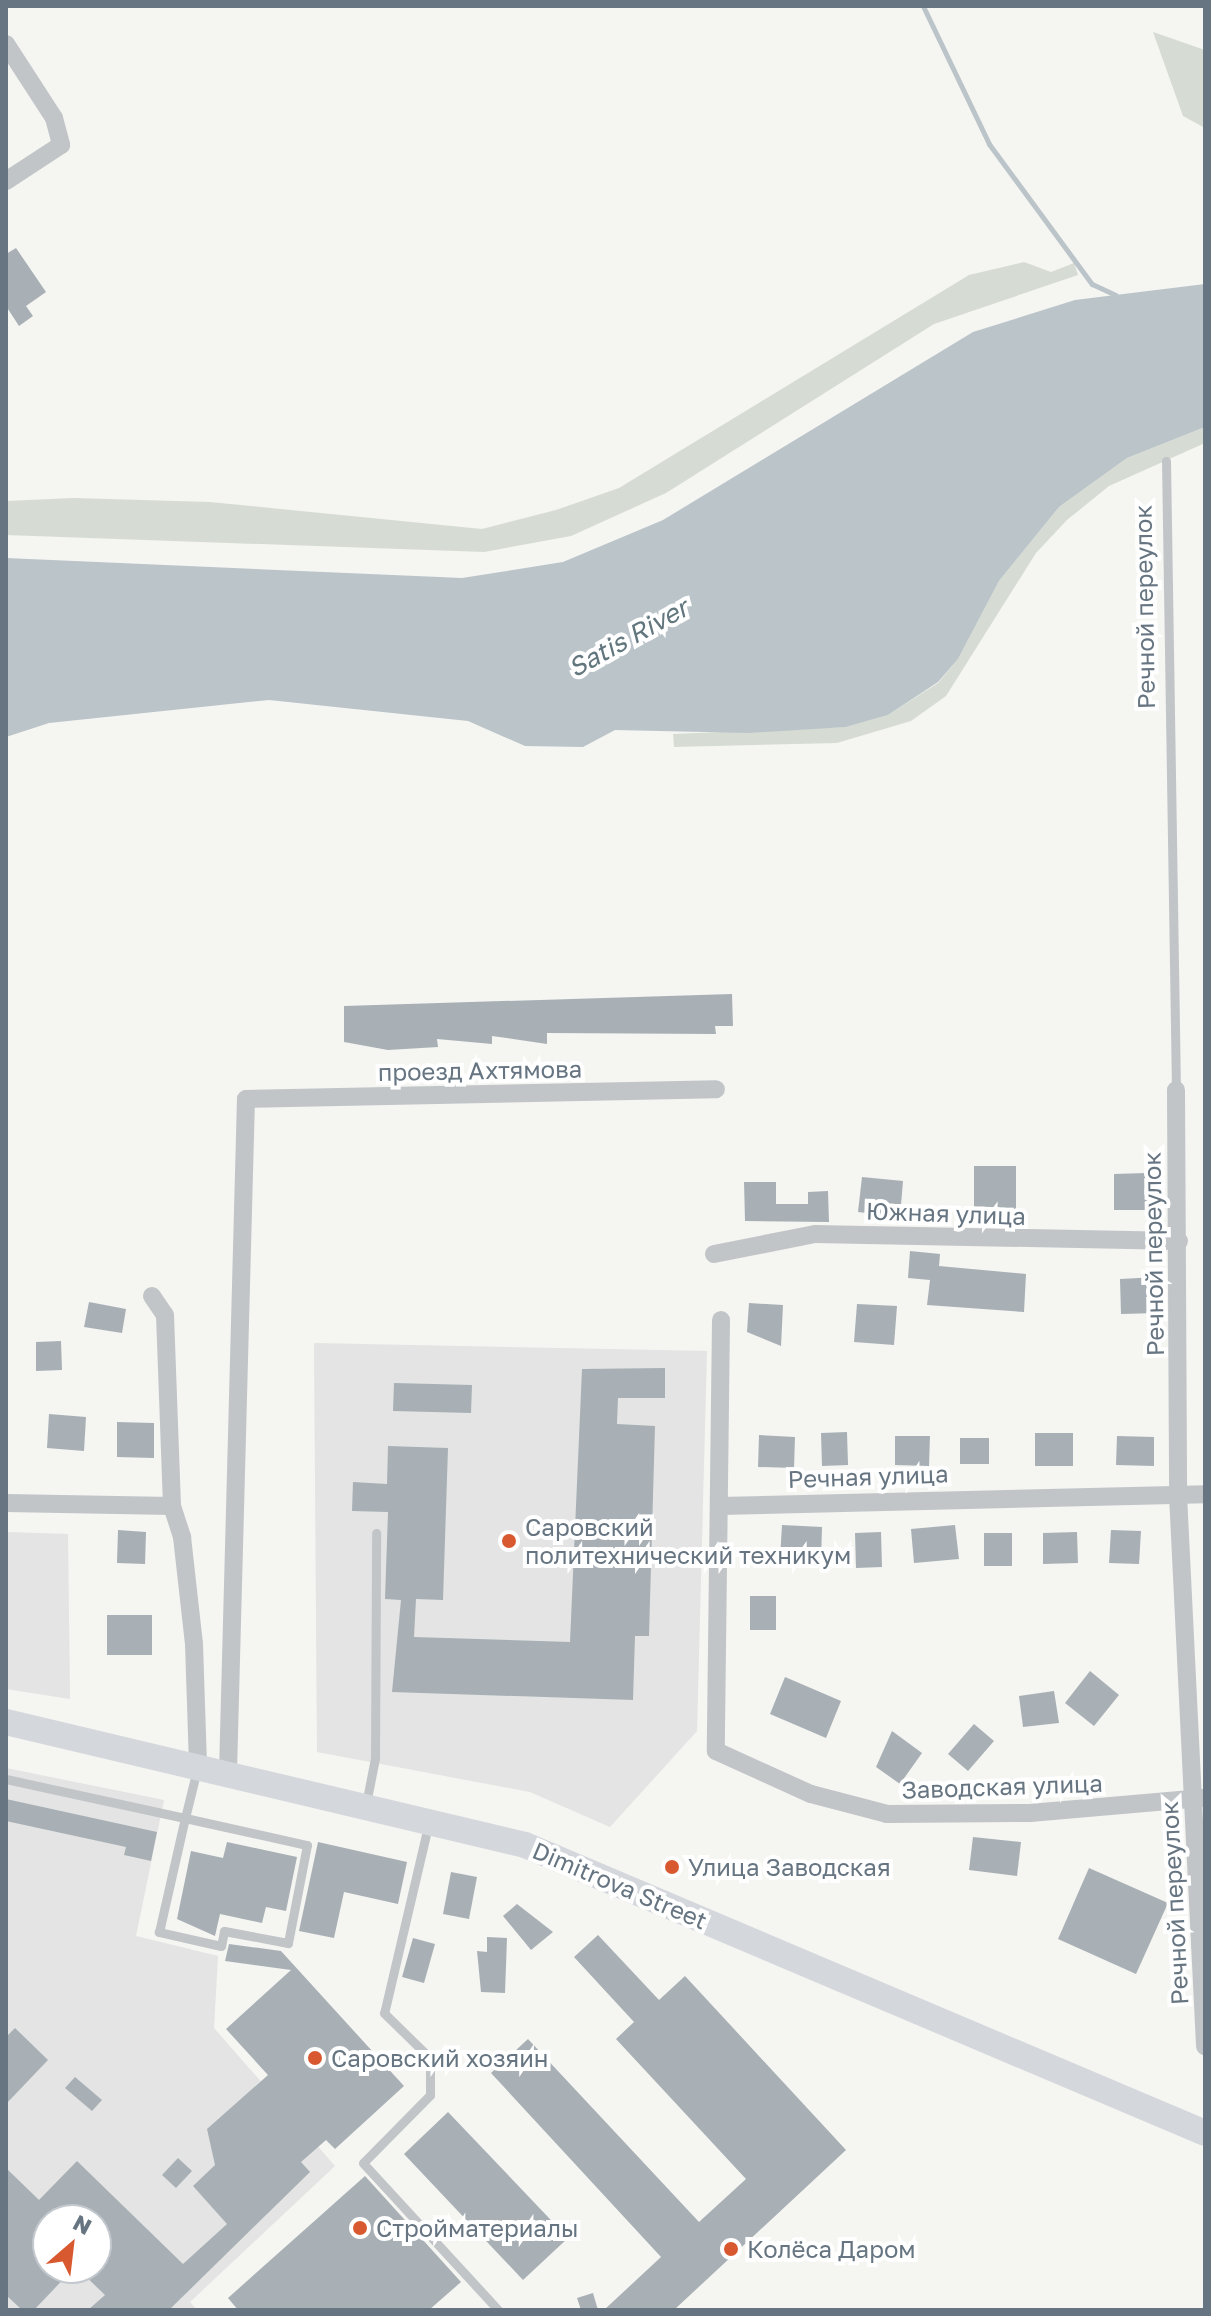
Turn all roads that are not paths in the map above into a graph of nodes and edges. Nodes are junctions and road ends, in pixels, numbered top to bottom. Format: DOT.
graph roads {
  1 [pos="6,44"];
  2 [pos="6,181"];
  3 [pos="1166,461"];
  4 [pos="716,1089"];
  5 [pos="1176,1090"];
  6 [pos="1179,1241"];
  7 [pos="714,1254"];
  8 [pos="152,1296"];
  9 [pos="721,1320"];
  10 [pos="1205,1494"];
  11 [pos="1178,1495"];
  12 [pos="6,1503"];
  13 [pos="172,1506"];
  14 [pos="720,1506"];
  15 [pos="376,1533"];
  16 [pos="6,1722"];
  17 [pos="198,1765"];
  18 [pos="228,1772"];
  19 [pos="6,1779"];
  20 [pos="1199,1798"];
  21 [pos="366,1804"];
  22 [pos="185,1818"];
  23 [pos="429,1818"];
  24 [pos="1205,2046"];
  25 [pos="1205,2133"];
  26 [pos="498,2310"];
  1 -- 2 [label="street"];
  3 -- 5 [label="lane, Речной переулок"];
  4 -- 18 [label="street, проезд Ахтямова"];
  5 -- 6 [label="street, Речной переулок"];
  6 -- 7 [label="street, Южная улица"];
  6 -- 11 [label="street, Речной переулок"];
  8 -- 13 [label="street"];
  9 -- 14 [label="street"];
  10 -- 11 [label="street, Речная улица"];
  11 -- 14 [label="street, Речная улица"];
  11 -- 20 [label="street, Речной переулок"];
  12 -- 13 [label="street"];
  13 -- 17 [label="street"];
  14 -- 20 [label="street, Заводская улица"];
  15 -- 21 [label="lane"];
  16 -- 17 [label="street, Dimitrova Street"];
  17 -- 18 [label="street, Dimitrova Street"];
  17 -- 22 [label="lane"];
  18 -- 21 [label="street, Dimitrova Street"];
  19 -- 22 [label="lane"];
  20 -- 24 [label="street, Речной переулок"];
  21 -- 23 [label="street, Dimitrova Street"];
  22 -- 22 [label="lane"];
  23 -- 25 [label="street, Dimitrova Street"];
  23 -- 26 [label="lane"];
}
